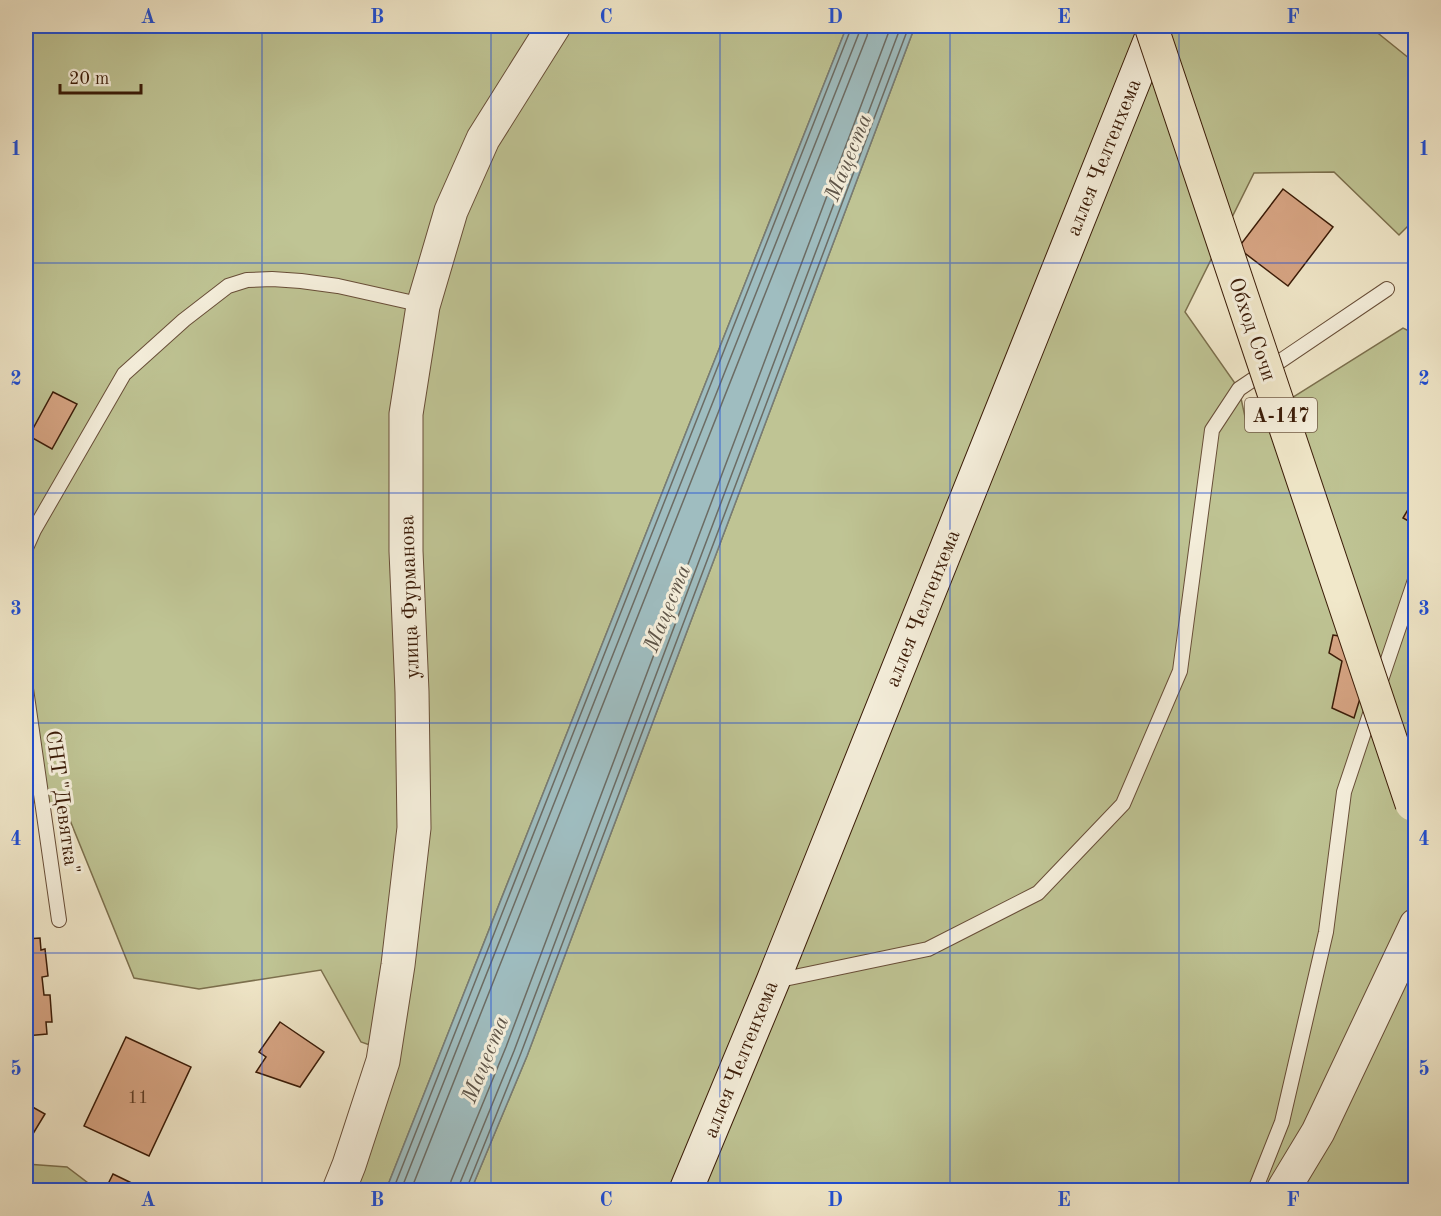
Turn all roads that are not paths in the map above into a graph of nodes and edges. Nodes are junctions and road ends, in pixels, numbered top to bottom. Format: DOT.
graph roads {
  1 [pos="554,26"];
  2 [pos="1151,26"];
  3 [pos="1156,26"];
  4 [pos="1387,290"];
  5 [pos="423,306"];
  6 [pos="26,548"];
  7 [pos="1416,577"];
  8 [pos="26,689"];
  9 [pos="1412,804"];
  10 [pos="59,920"];
  11 [pos="1416,925"];
  12 [pos="773,981"];
  13 [pos="339,1191"];
  14 [pos="686,1191"];
  15 [pos="1255,1191"];
  16 [pos="1283,1191"];
  1 -- 5 [label="street, улица Фурманова"];
  2 -- 9 [label="highway, Обход Сочи / А-147, bridge"];
  3 -- 12 [label="street, аллея Челтенхема"];
  4 -- 12 [label="lane"];
  5 -- 6 [label="lane"];
  5 -- 13 [label="street, улица Фурманова"];
  7 -- 15 [label="lane"];
  8 -- 10 [label="lane, СНТ \"Девятка\""];
  11 -- 16 [label="street"];
  12 -- 14 [label="street, аллея Челтенхема"];
}
